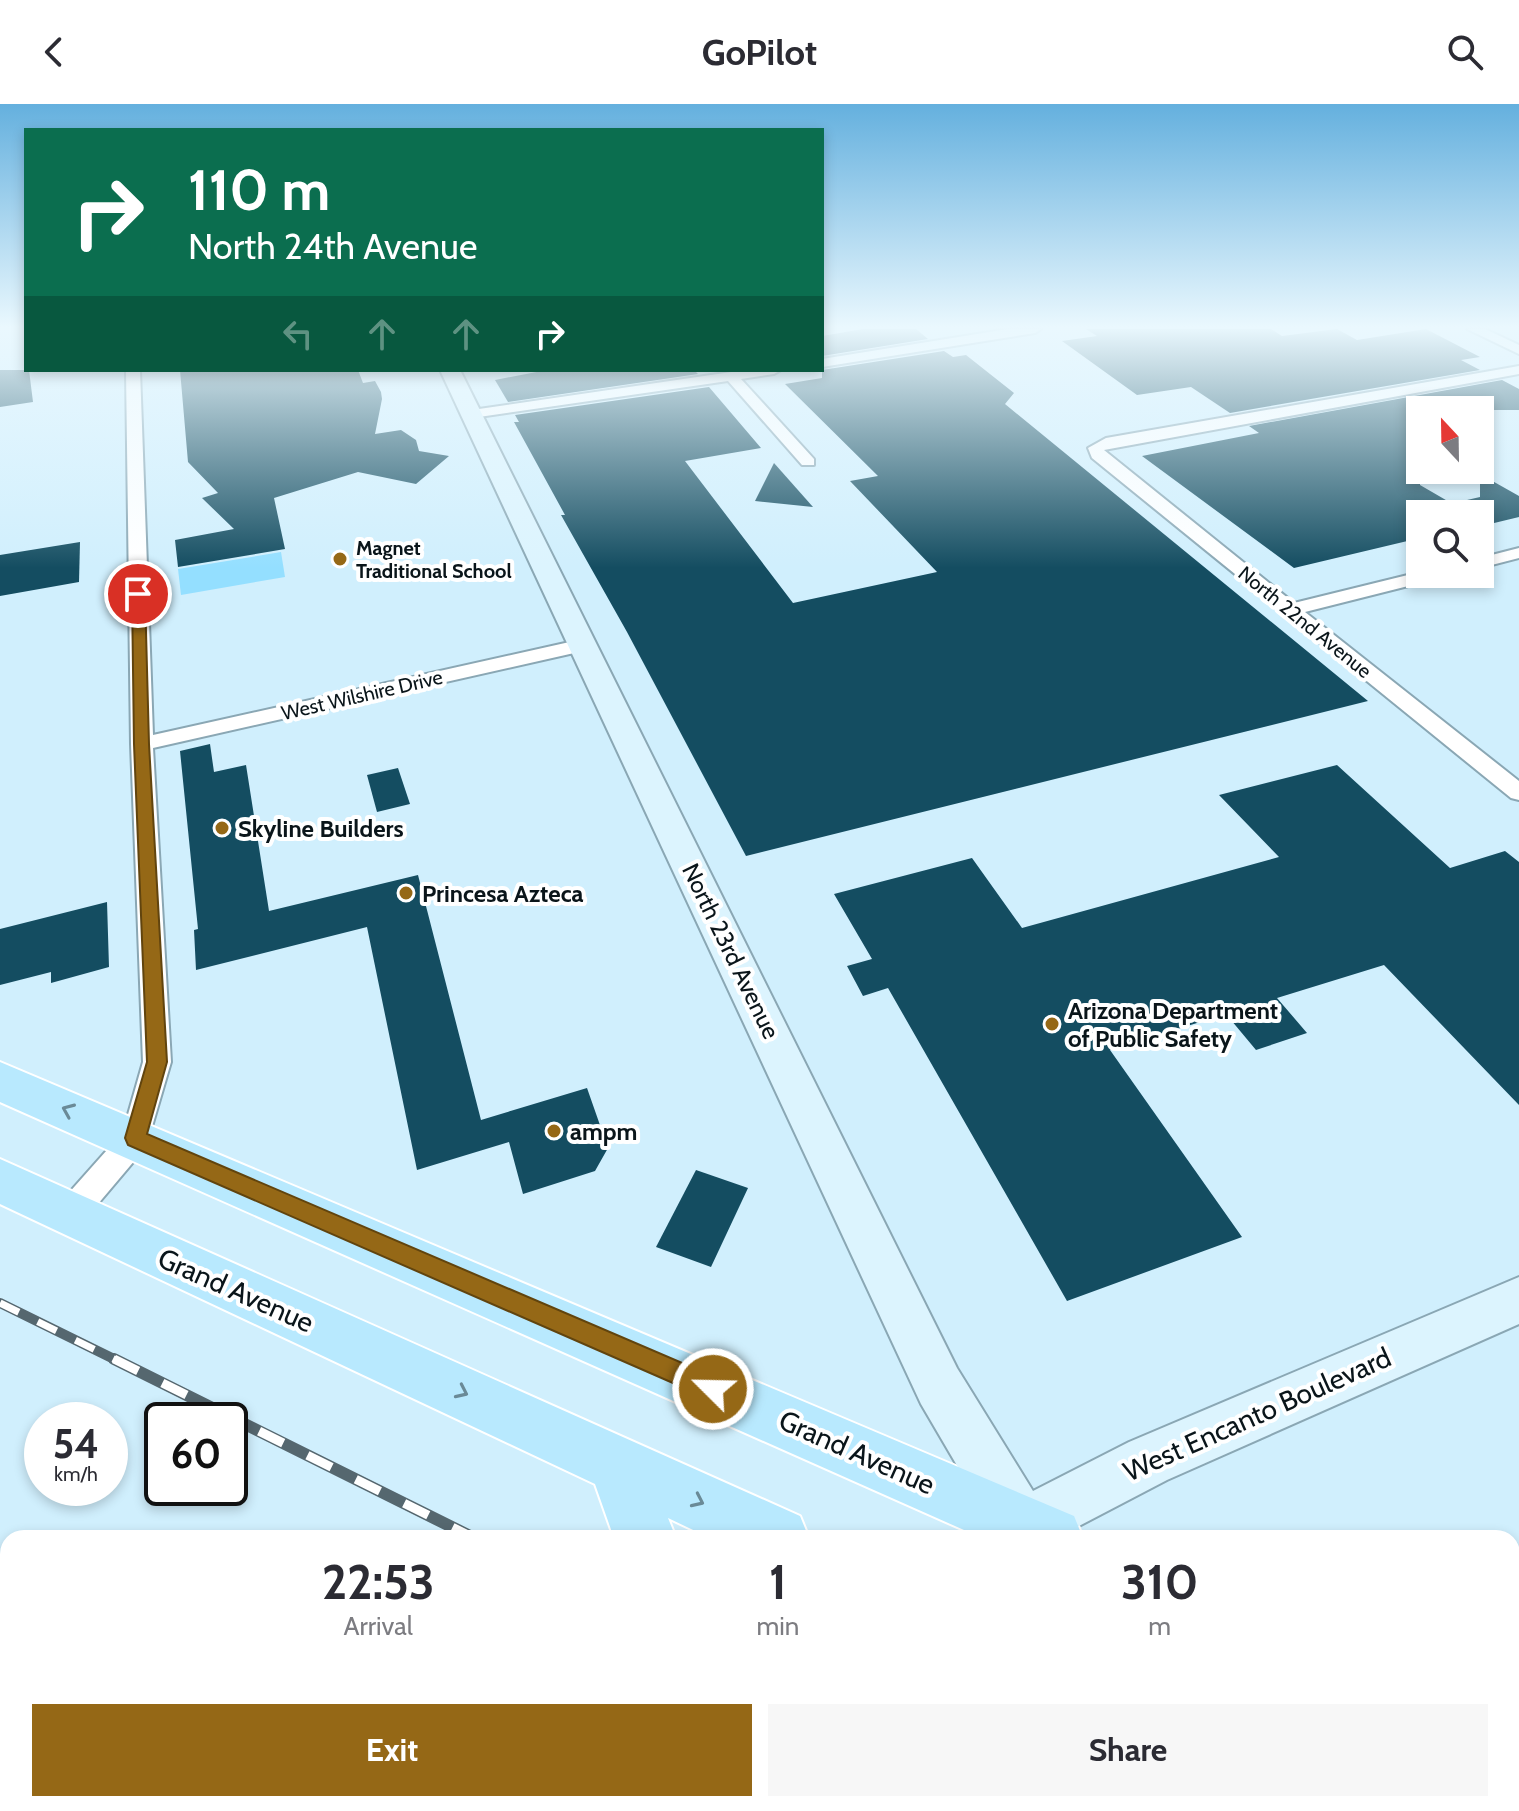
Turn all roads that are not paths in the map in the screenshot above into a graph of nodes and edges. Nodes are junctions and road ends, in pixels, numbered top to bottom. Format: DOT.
graph roads {
  1 [pos="134,409"];
  2 [pos="469,409"];
  3 [pos="508,409"];
  4 [pos="760,409"];
  5 [pos="1301,409"];
  6 [pos="472,414"];
  7 [pos="808,462"];
  8 [pos="1519,553"];
  9 [pos="1494,559"];
  10 [pos="1406,581"];
  11 [pos="1290,610"];
  12 [pos="583,645"];
  13 [pos="142,744"];
  14 [pos="1519,793"];
  15 [pos="0,1081"];
  16 [pos="136,1138"];
  17 [pos="0,1181"];
  18 [pos="70,1214"];
  19 [pos="1519,1300"];
  20 [pos="617,1463"];
  21 [pos="642,1530"];
  22 [pos="761,1530"];
  23 [pos="1016,1530"];
  24 [pos="1023,1530"];
  25 [pos="1032,1530"];
  1 -- 13 [label="street"];
  2 -- 6 [label="street, North 23rd Avenue"];
  3 -- 6 [label="street"];
  4 -- 7 [label="street"];
  5 -- 11 [label="street, North 22nd Avenue"];
  6 -- 12 [label="street, North 23rd Avenue"];
  8 -- 9 [label="street"];
  10 -- 11 [label="street"];
  11 -- 14 [label="street, North 22nd Avenue"];
  12 -- 13 [label="street, West Wilshire Drive"];
  12 -- 24 [label="street, North 23rd Avenue"];
  13 -- 16 [label="street"];
  16 -- 15 [label="main road, Grand Avenue, one-way"];
  16 -- 18 [label="street"];
  16 -- 23 [label="main road, Grand Avenue"];
  17 -- 18 [label="main road, Grand Avenue"];
  18 -- 20 [label="main road, Grand Avenue, one-way"];
  19 -- 25 [label="street, West Encanto Boulevard"];
  20 -- 21 [label="main road"];
  20 -- 22 [label="main road, Grand Avenue, one-way"];
}
